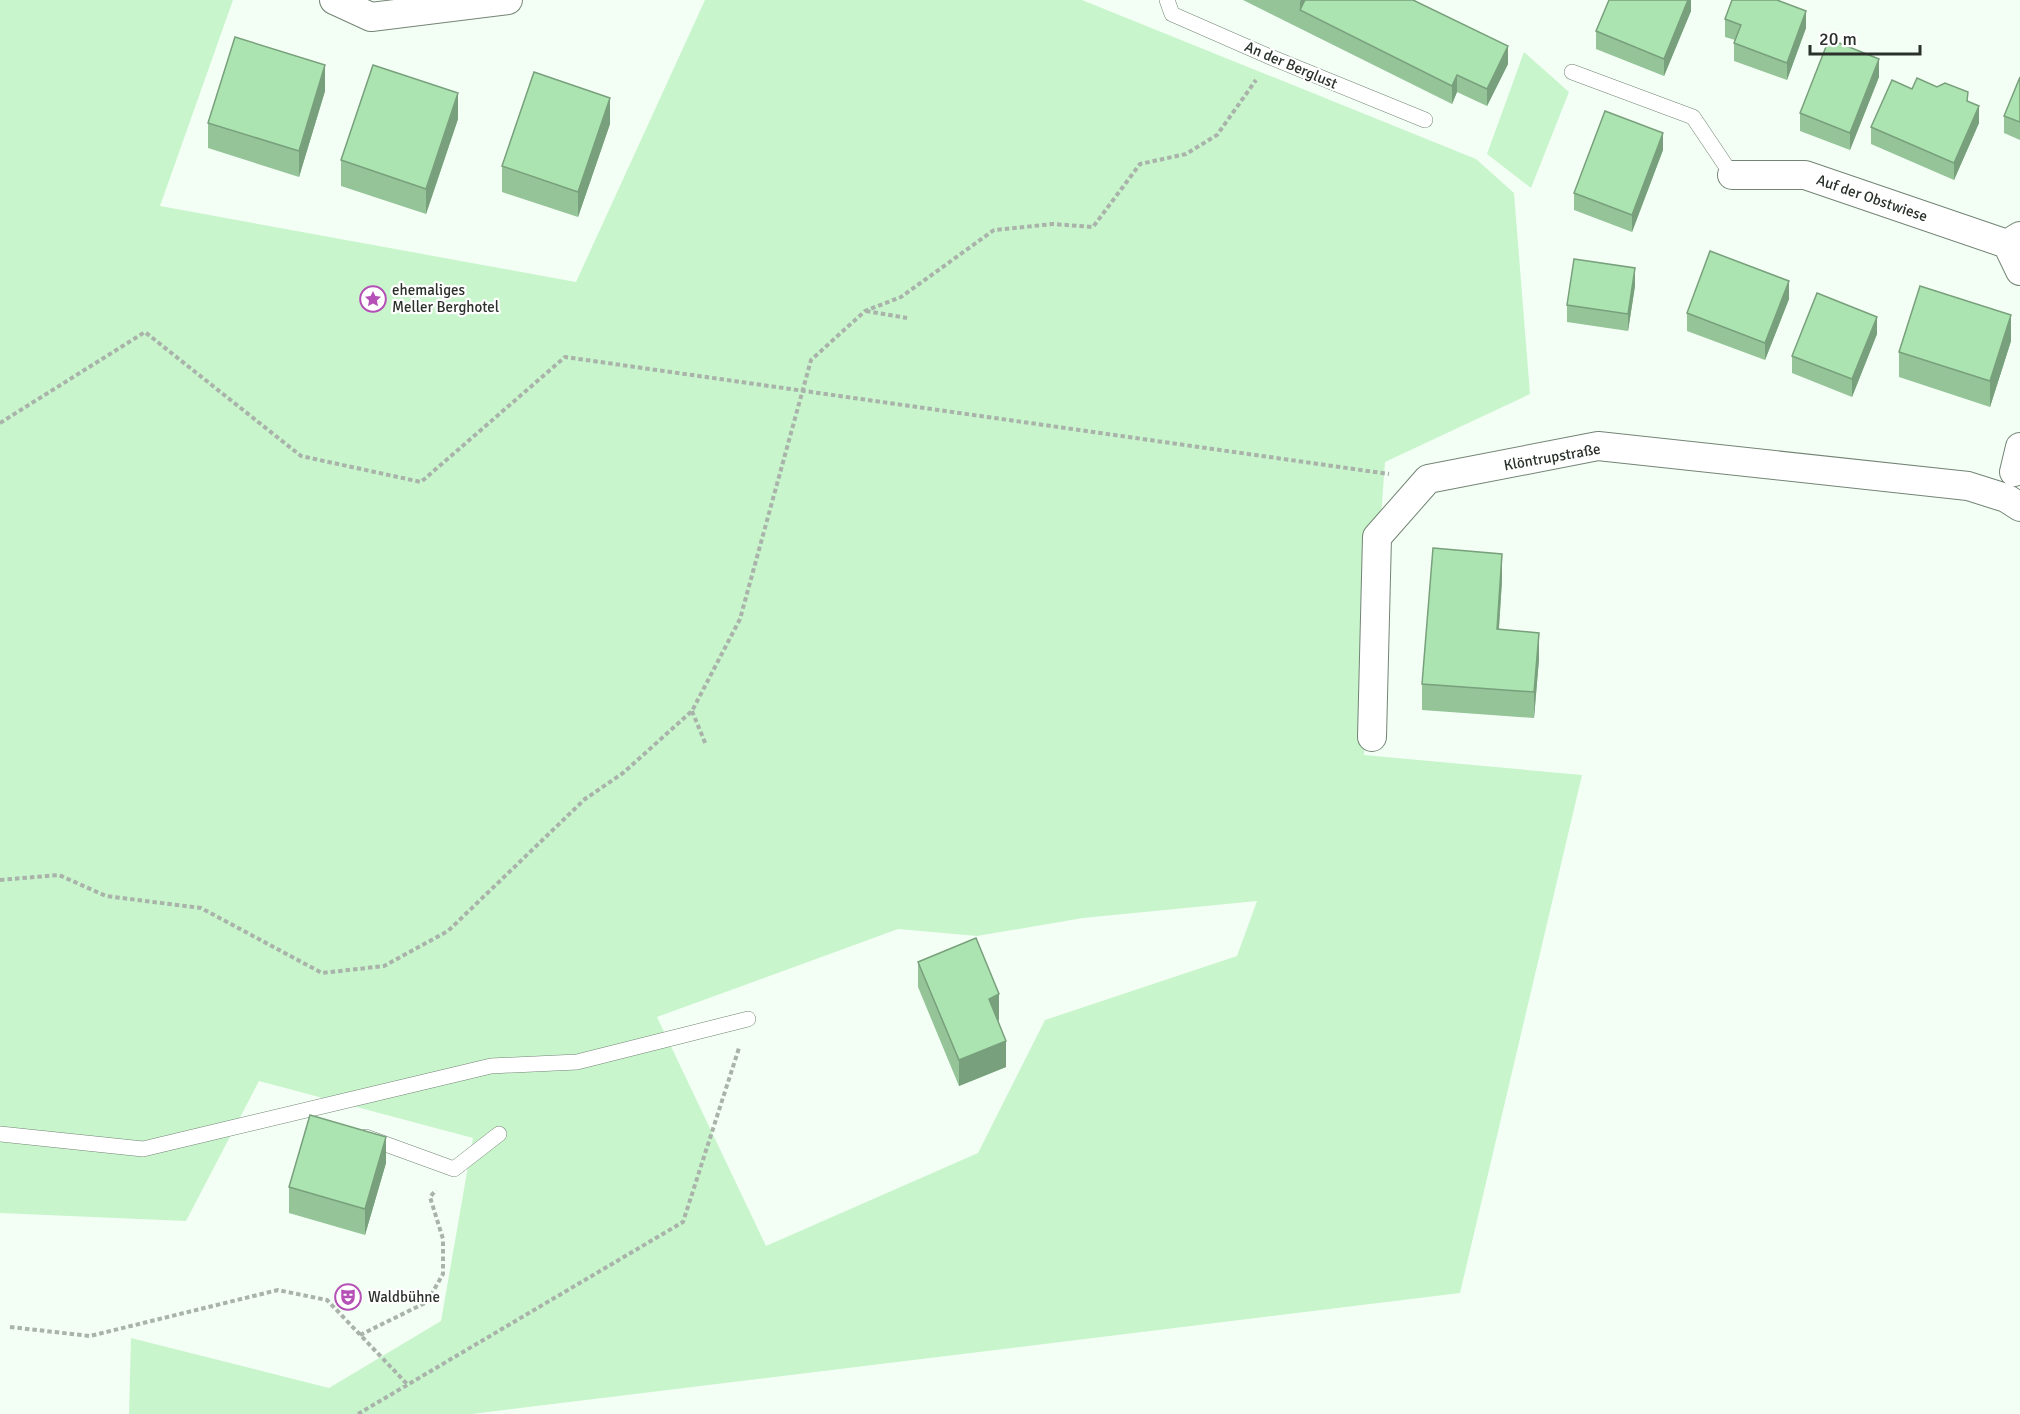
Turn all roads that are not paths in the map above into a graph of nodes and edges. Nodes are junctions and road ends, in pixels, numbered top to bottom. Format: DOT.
graph roads {
  1 [pos="334,0"];
  2 [pos="508,0"];
  3 [pos="1167,0"];
  4 [pos="1572,72"];
  5 [pos="1425,120"];
  6 [pos="1732,175"];
  7 [pos="2014,240"];
  8 [pos="2020,271"];
  9 [pos="2020,507"];
  10 [pos="1371,737"];
  11 [pos="748,1019"];
  12 [pos="299,1112"];
  13 [pos="321,1120"];
  14 [pos="354,1132"];
  15 [pos="0,1134"];
  16 [pos="499,1134"];
  1 -- 2 [label="street"];
  3 -- 5 [label="lane, An der Berglust"];
  4 -- 6 [label="lane"];
  6 -- 7 [label="street, Auf der Obstwiese"];
  7 -- 8 [label="street, Auf der Obstwiese"];
  9 -- 10 [label="street, Klöntrupstraße"];
  11 -- 12 [label="lane"];
  12 -- 13 [label="lane"];
  12 -- 15 [label="lane"];
  14 -- 16 [label="lane"];
}
